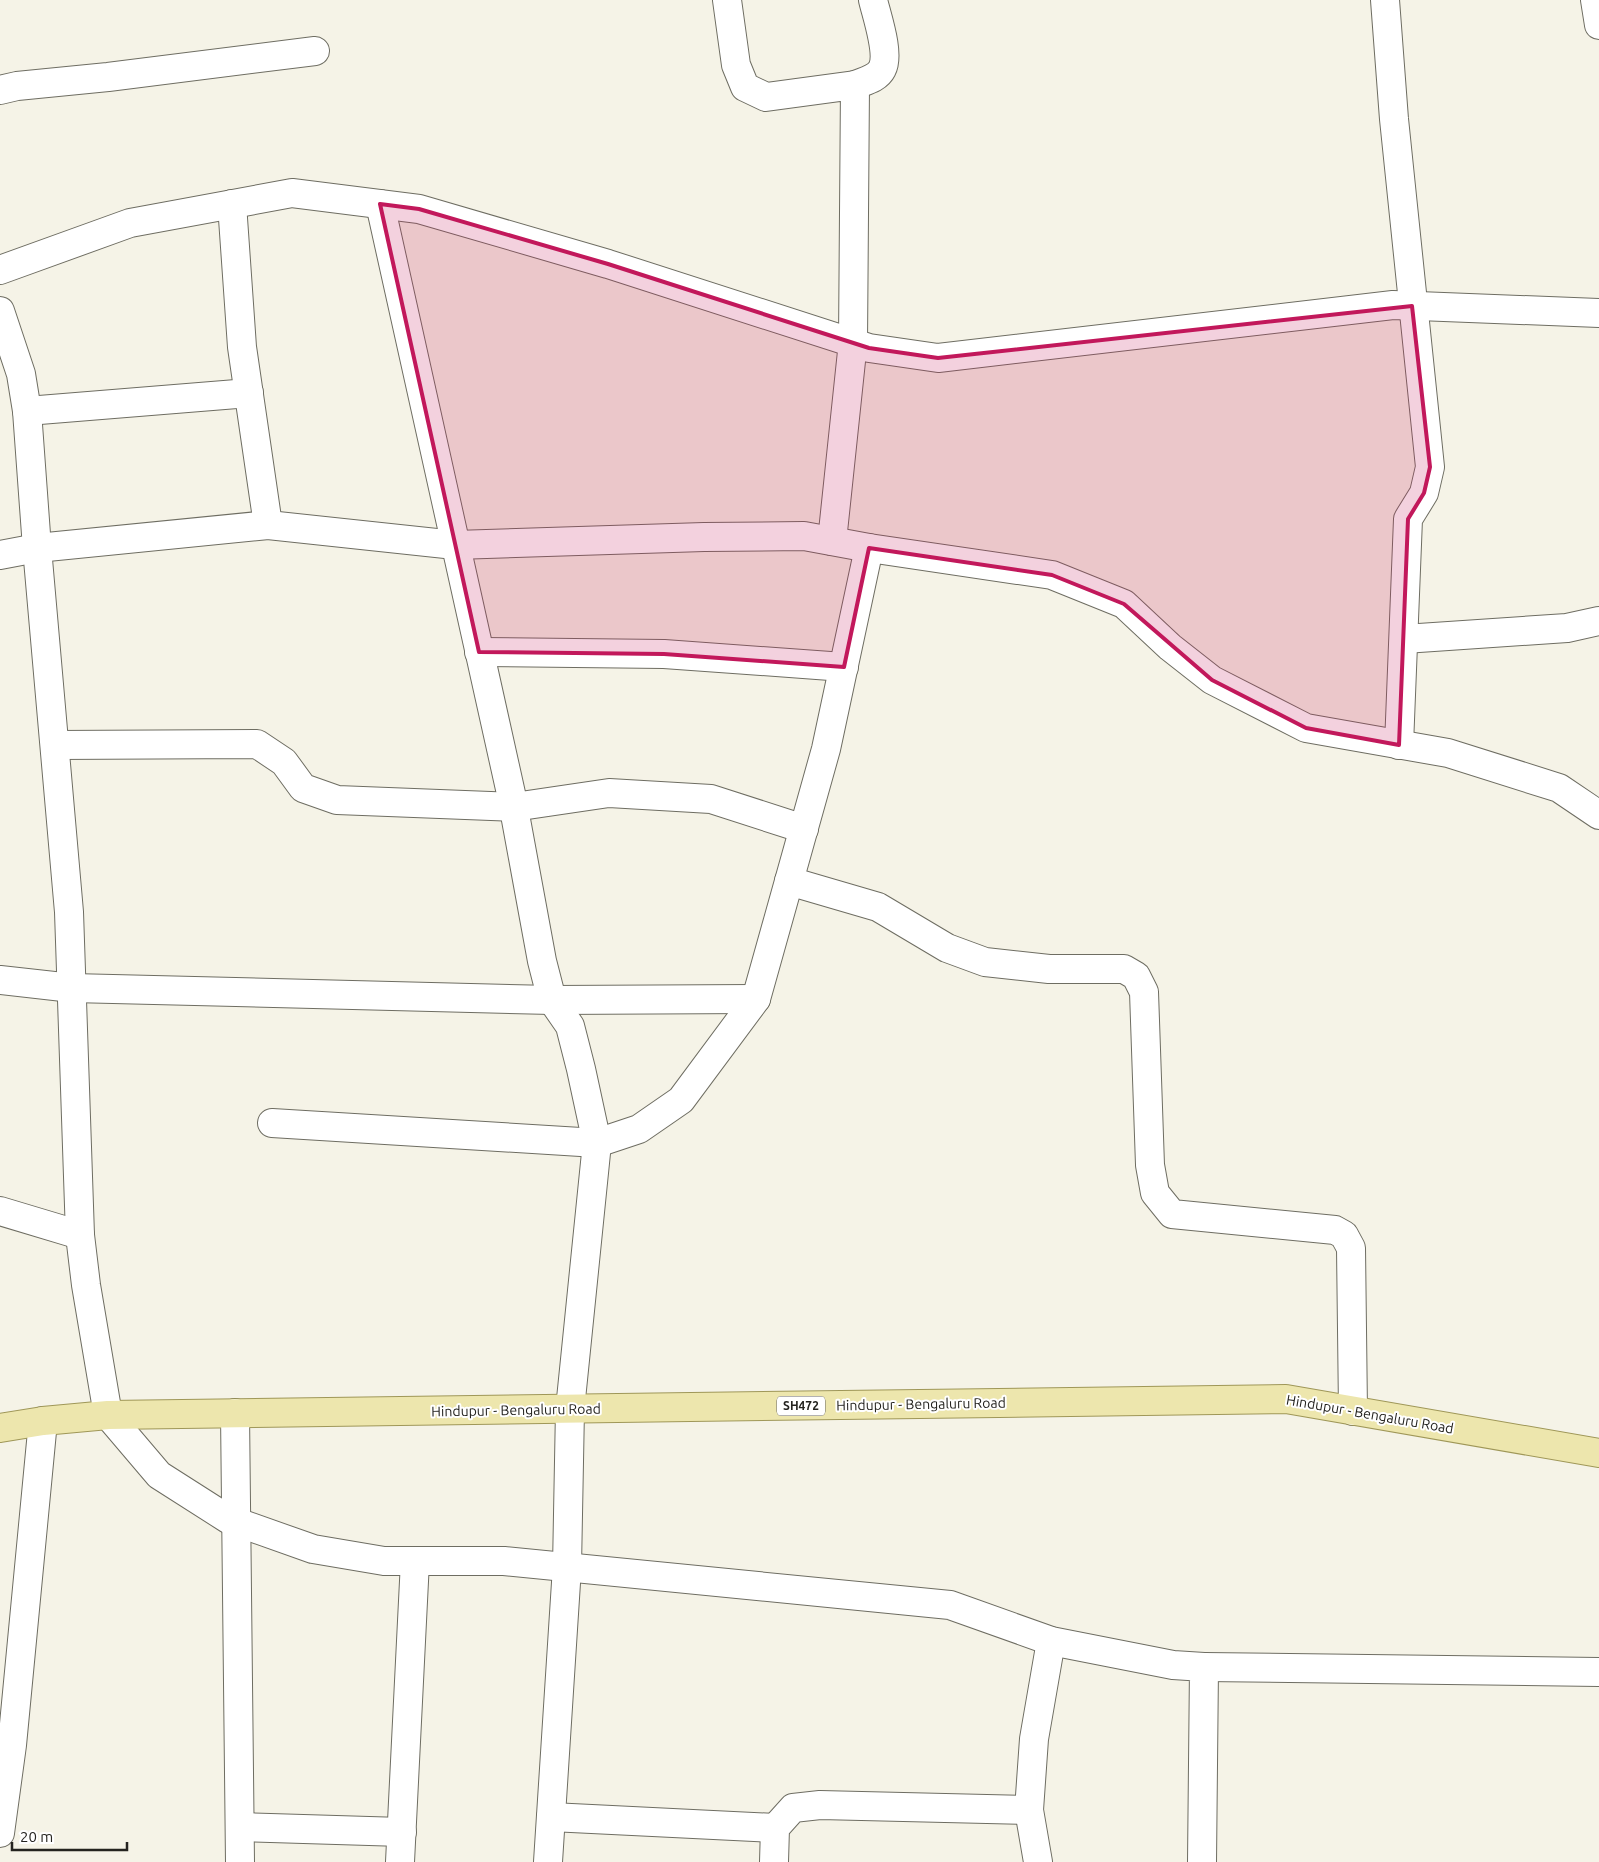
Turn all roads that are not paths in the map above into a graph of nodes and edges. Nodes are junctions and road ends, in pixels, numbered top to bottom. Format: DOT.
graph roads {
  1 [pos="727,0"];
  2 [pos="873,0"];
  3 [pos="1385,0"];
  4 [pos="1595,0"];
  5 [pos="1599,25"];
  6 [pos="315,51"];
  7 [pos="855,85"];
  8 [pos="0,90"];
  9 [pos="232,204"];
  10 [pos="380,204"];
  11 [pos="0,270"];
  12 [pos="1412,306"];
  13 [pos="0,311"];
  14 [pos="1599,313"];
  15 [pos="853,342"];
  16 [pos="249,393"];
  17 [pos="28,411"];
  18 [pos="268,525"];
  19 [pos="832,541"];
  20 [pos="455,545"];
  21 [pos="37,548"];
  22 [pos="869,548"];
  23 [pos="0,554"];
  24 [pos="1599,621"];
  25 [pos="1404,639"];
  26 [pos="479,652"];
  27 [pos="844,667"];
  28 [pos="55,745"];
  29 [pos="1399,745"];
  30 [pos="514,807"];
  31 [pos="1599,815"];
  32 [pos="804,829"];
  33 [pos="789,881"];
  34 [pos="0,980"];
  35 [pos="72,988"];
  36 [pos="756,999"];
  37 [pos="552,1000"];
  38 [pos="272,1123"];
  39 [pos="597,1143"];
  40 [pos="0,1211"];
  41 [pos="80,1235"];
  42 [pos="570,1409"];
  43 [pos="1353,1411"];
  44 [pos="235,1413"];
  45 [pos="108,1415"];
  46 [pos="43,1421"];
  47 [pos="0,1428"];
  48 [pos="1599,1453"];
  49 [pos="236,1522"];
  50 [pos="415,1561"];
  51 [pos="567,1567"];
  52 [pos="1051,1641"];
  53 [pos="1204,1667"];
  54 [pos="1599,1672"];
  55 [pos="1029,1810"];
  56 [pos="551,1817"];
  57 [pos="241,1828"];
  58 [pos="776,1828"];
  59 [pos="402,1832"];
  60 [pos="0,1833"];
  61 [pos="240,1862"];
  62 [pos="400,1862"];
  63 [pos="548,1862"];
  64 [pos="774,1862"];
  65 [pos="1038,1862"];
  66 [pos="1202,1862"];
  1 -- 7 [label="street"];
  2 -- 7 [label="street"];
  3 -- 12 [label="street"];
  4 -- 5 [label="street"];
  6 -- 8 [label="street"];
  7 -- 15 [label="street"];
  9 -- 10 [label="street"];
  9 -- 11 [label="street"];
  9 -- 16 [label="street"];
  10 -- 15 [label="street"];
  10 -- 20 [label="street"];
  12 -- 14 [label="street"];
  12 -- 15 [label="street"];
  12 -- 25 [label="street"];
  13 -- 17 [label="street"];
  15 -- 19 [label="street"];
  16 -- 17 [label="street"];
  16 -- 18 [label="street"];
  17 -- 21 [label="street"];
  18 -- 20 [label="street"];
  18 -- 21 [label="street"];
  19 -- 20 [label="street"];
  19 -- 22 [label="street"];
  20 -- 26 [label="street"];
  21 -- 23 [label="street"];
  21 -- 28 [label="street"];
  22 -- 27 [label="street"];
  22 -- 29 [label="street"];
  24 -- 25 [label="street"];
  25 -- 29 [label="street"];
  26 -- 27 [label="street"];
  26 -- 30 [label="street"];
  27 -- 32 [label="street"];
  28 -- 30 [label="street"];
  28 -- 35 [label="street"];
  29 -- 31 [label="street"];
  30 -- 32 [label="street"];
  30 -- 37 [label="street"];
  32 -- 33 [label="street"];
  33 -- 36 [label="street"];
  33 -- 43 [label="street"];
  34 -- 35 [label="street"];
  35 -- 37 [label="street"];
  35 -- 41 [label="street"];
  36 -- 37 [label="street"];
  36 -- 39 [label="street"];
  37 -- 39 [label="street"];
  38 -- 39 [label="street"];
  39 -- 42 [label="street"];
  40 -- 41 [label="street"];
  41 -- 45 [label="street"];
  42 -- 43 [label="main road, Hindupur - Bengaluru Road / SH472"];
  42 -- 44 [label="main road, Hindupur - Bengaluru Road / SH472"];
  42 -- 51 [label="street"];
  43 -- 48 [label="main road, Hindupur - Bengaluru Road / SH472"];
  44 -- 45 [label="main road, Hindupur - Bengaluru Road / SH472"];
  44 -- 49 [label="street"];
  45 -- 46 [label="main road, Hindupur - Bengaluru Road / SH472"];
  45 -- 49 [label="street"];
  46 -- 47 [label="main road, Hindupur - Bengaluru Road / SH472"];
  46 -- 60 [label="street"];
  49 -- 50 [label="street"];
  49 -- 57 [label="street"];
  50 -- 51 [label="street"];
  50 -- 59 [label="street"];
  51 -- 52 [label="street"];
  51 -- 56 [label="street"];
  52 -- 53 [label="street"];
  52 -- 55 [label="street"];
  53 -- 54 [label="street"];
  53 -- 66 [label="street"];
  55 -- 58 [label="street"];
  55 -- 65 [label="street"];
  56 -- 58 [label="street"];
  56 -- 63 [label="street"];
  57 -- 59 [label="street"];
  57 -- 61 [label="street"];
  58 -- 64 [label="street"];
  59 -- 62 [label="street"];
}
